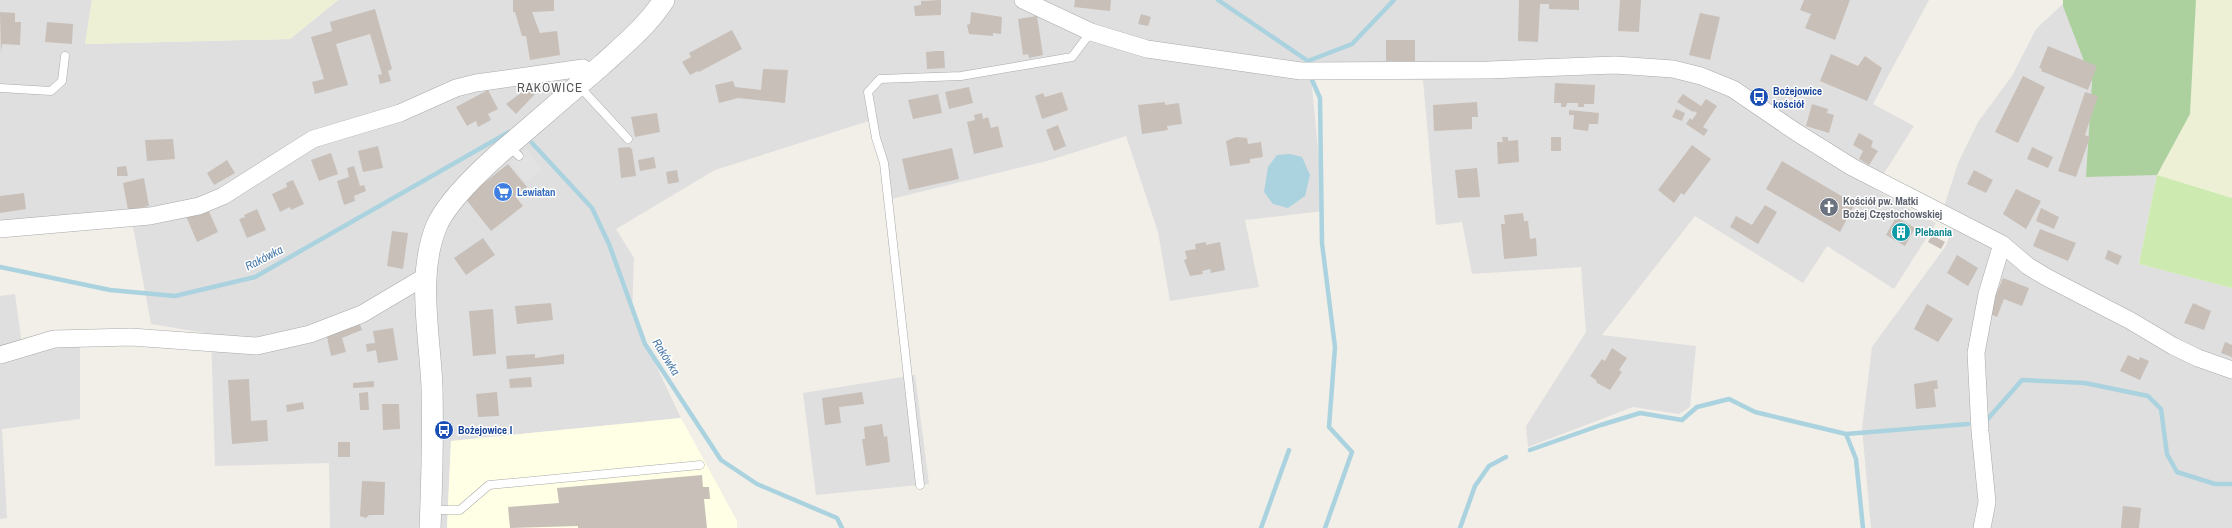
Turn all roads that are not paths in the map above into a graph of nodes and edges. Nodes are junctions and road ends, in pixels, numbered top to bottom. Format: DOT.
graph roads {
  1 [pos="664,0"];
  2 [pos="1024,0"];
  3 [pos="1091,32"];
  4 [pos="65,56"];
  5 [pos="585,80"];
  6 [pos="0,88"];
  7 [pos="628,139"];
  8 [pos="0,229"];
  9 [pos="2002,244"];
  10 [pos="426,276"];
  11 [pos="0,355"];
  12 [pos="2232,370"];
  13 [pos="700,465"];
  14 [pos="920,485"];
  15 [pos="430,519"];
  16 [pos="1982,528"];
  1 -- 5 [label="street"];
  2 -- 3 [label="street"];
  3 -- 9 [label="street"];
  3 -- 14 [label="lane"];
  4 -- 6 [label="lane"];
  5 -- 7 [label="lane"];
  5 -- 8 [label="street"];
  5 -- 10 [label="street"];
  9 -- 12 [label="street"];
  9 -- 16 [label="street"];
  10 -- 11 [label="street"];
  10 -- 15 [label="street"];
  13 -- 15 [label="lane"];
}
